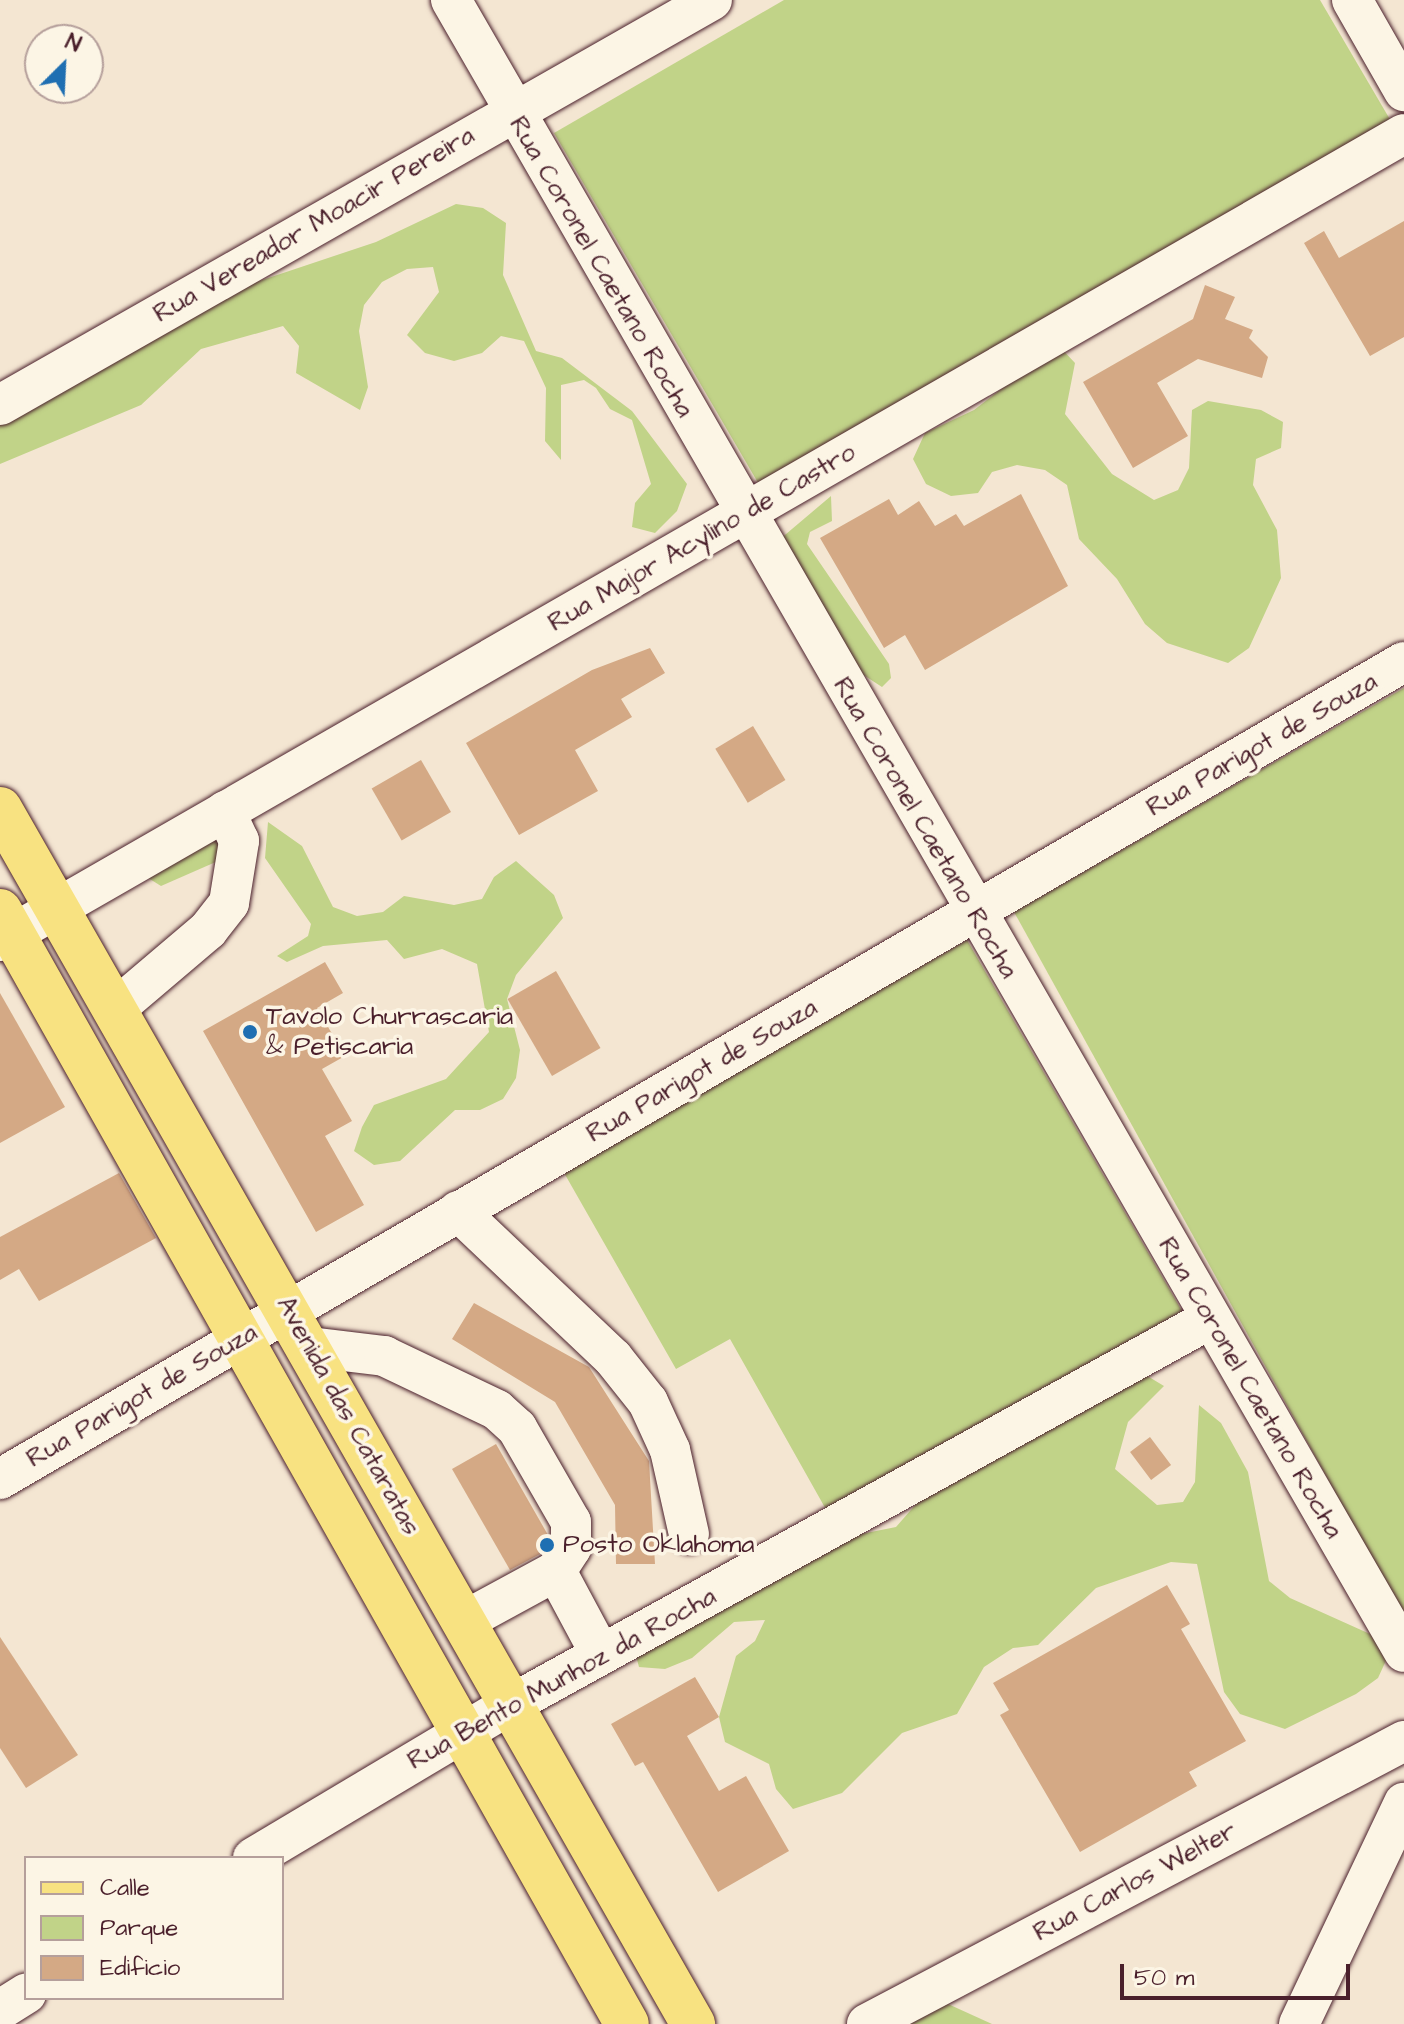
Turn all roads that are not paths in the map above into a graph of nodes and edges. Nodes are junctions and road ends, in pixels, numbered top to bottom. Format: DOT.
graph roads {
  1 [pos="451,0"];
  2 [pos="712,0"];
  3 [pos="1352,0"];
  4 [pos="1404,91"];
  5 [pos="512,112"];
  6 [pos="1404,134"];
  7 [pos="0,405"];
  8 [pos="743,515"];
  9 [pos="1404,662"];
  10 [pos="0,809"];
  11 [pos="225,811"];
  12 [pos="57,906"];
  13 [pos="976,914"];
  14 [pos="4,929"];
  15 [pos="115,1009"];
  16 [pos="458,1211"];
  17 [pos="289,1309"];
  18 [pos="1210,1319"];
  19 [pos="245,1336"];
  20 [pos="310,1347"];
  21 [pos="0,1479"];
  22 [pos="689,1534"];
  23 [pos="556,1571"];
  24 [pos="462,1622"];
  25 [pos="1404,1652"];
  26 [pos="601,1655"];
  27 [pos="508,1706"];
  28 [pos="459,1735"];
  29 [pos="1404,1741"];
  30 [pos="1404,1803"];
  31 [pos="256,1856"];
  32 [pos="24,1995"];
  33 [pos="0,2010"];
  34 [pos="627,2024"];
  35 [pos="693,2024"];
  36 [pos="867,2024"];
  37 [pos="1299,2024"];
  1 -- 5 [label="street, Rua Coronel Caetano Rocha"];
  2 -- 5 [label="street, Rua Vereador Moacir Pereira"];
  3 -- 4 [label="street"];
  5 -- 7 [label="street, Rua Vereador Moacir Pereira"];
  5 -- 8 [label="street, Rua Coronel Caetano Rocha"];
  6 -- 8 [label="street, Rua Major Acylino de Castro"];
  8 -- 11 [label="street, Rua Major Acylino de Castro"];
  8 -- 13 [label="street, Rua Coronel Caetano Rocha"];
  9 -- 13 [label="street, Rua Parigot de Souza"];
  10 -- 12 [label="main road, Avenida das Cataratas"];
  11 -- 12 [label="street, Rua Major Acylino de Castro"];
  11 -- 15 [label="street"];
  12 -- 14 [label="street, Rua Major Acylino de Castro"];
  12 -- 15 [label="main road, Avenida das Cataratas"];
  13 -- 16 [label="street, Rua Parigot de Souza"];
  13 -- 18 [label="street, Rua Coronel Caetano Rocha"];
  14 -- 19 [label="main road, Avenida das Cataratas"];
  15 -- 17 [label="main road, Avenida das Cataratas"];
  16 -- 17 [label="street, Rua Parigot de Souza"];
  16 -- 22 [label="street"];
  17 -- 19 [label="street, Rua Parigot de Souza"];
  17 -- 20 [label="main road, Avenida das Cataratas"];
  18 -- 25 [label="street, Rua Coronel Caetano Rocha"];
  18 -- 26 [label="street, Rua Bento Munhoz da Rocha"];
  19 -- 21 [label="street, Rua Parigot de Souza"];
  19 -- 28 [label="main road, Avenida das Cataratas"];
  20 -- 23 [label="street"];
  20 -- 24 [label="main road, Avenida das Cataratas"];
  23 -- 24 [label="street"];
  23 -- 26 [label="street"];
  24 -- 27 [label="main road, Avenida das Cataratas"];
  26 -- 27 [label="street, Rua Bento Munhoz da Rocha"];
  27 -- 28 [label="street, Rua Bento Munhoz da Rocha"];
  27 -- 35 [label="main road, Avenida das Cataratas"];
  28 -- 31 [label="street, Rua Bento Munhoz da Rocha"];
  28 -- 34 [label="main road, Avenida das Cataratas"];
  29 -- 36 [label="street, Rua Carlos Welter"];
  30 -- 37 [label="street"];
  32 -- 33 [label="street"];
}
